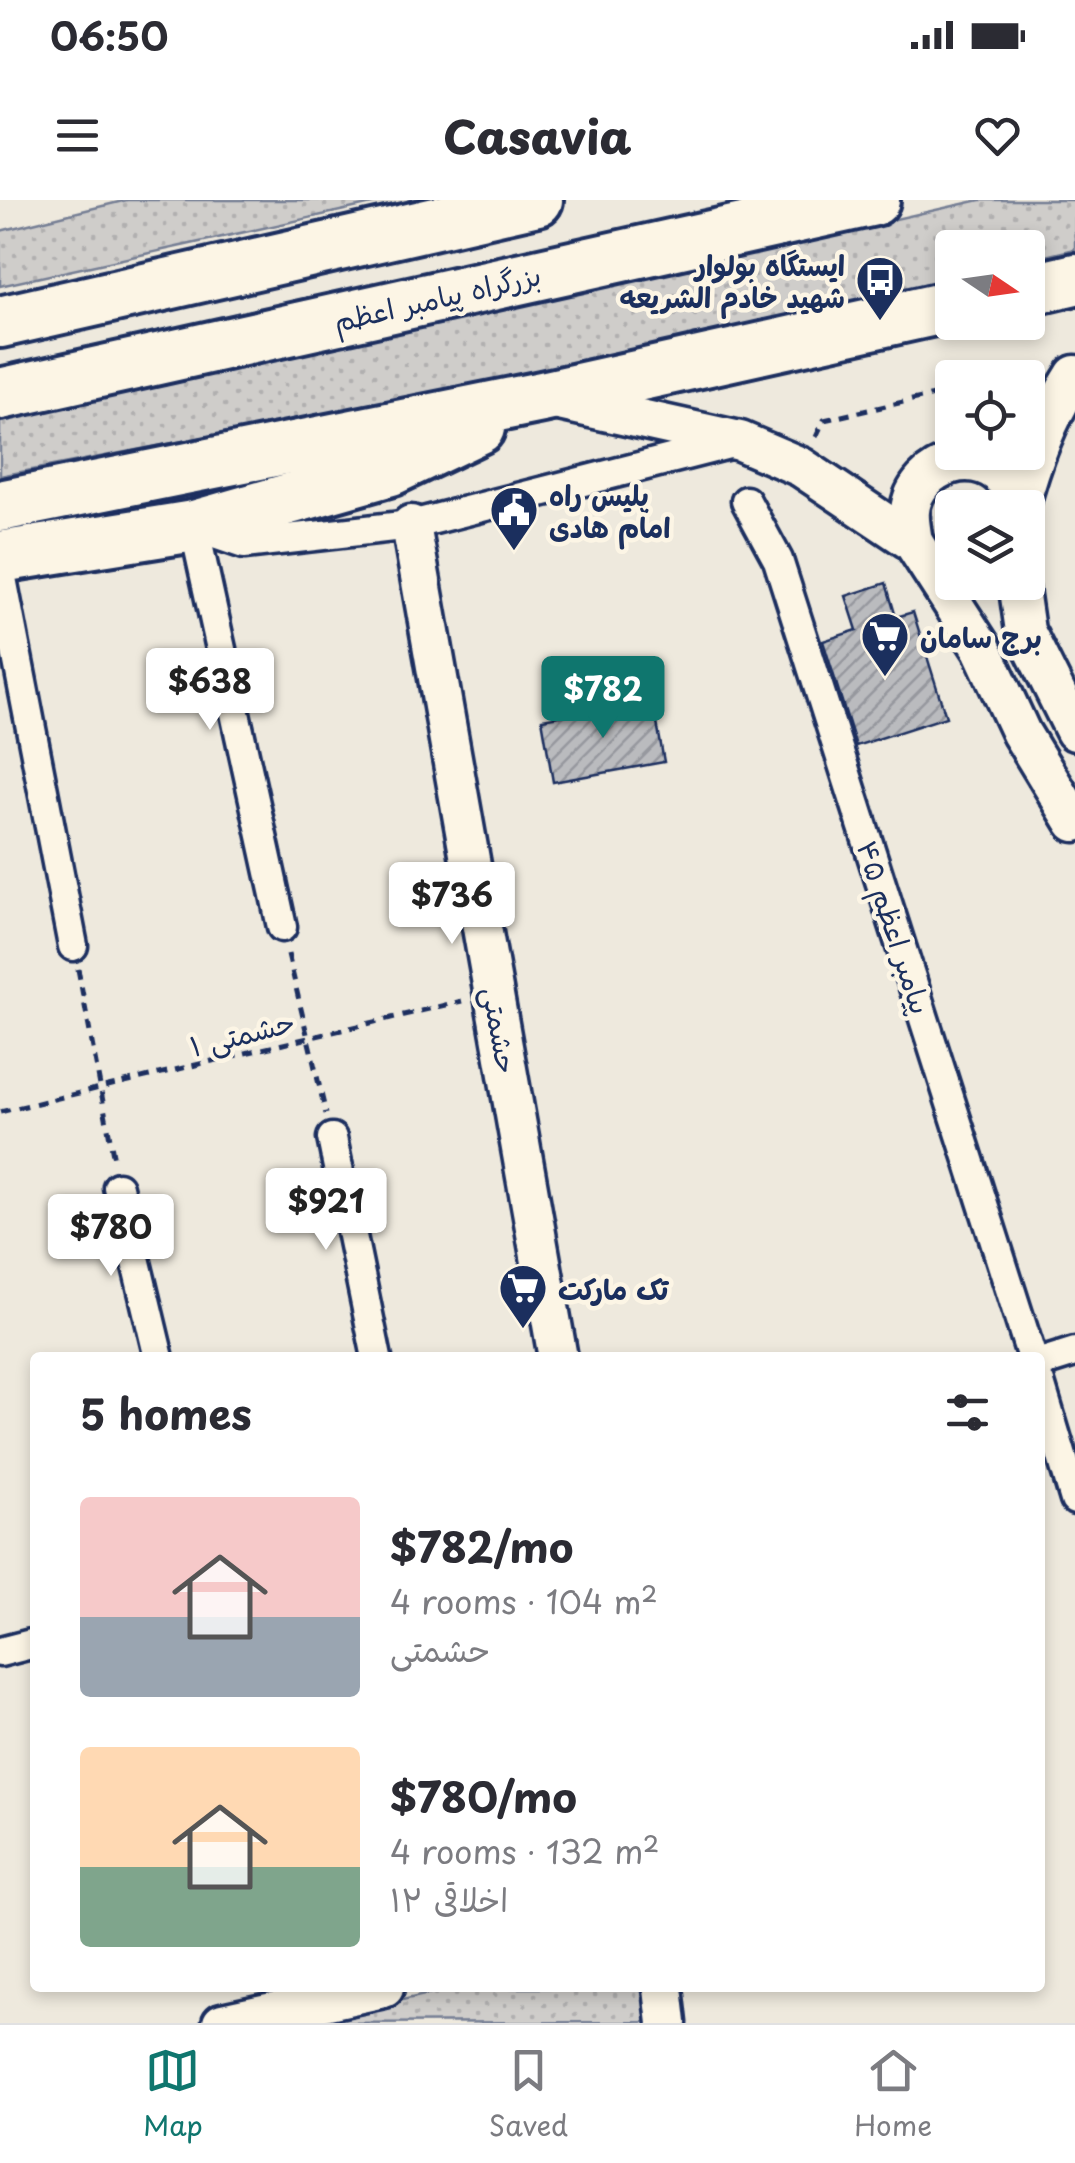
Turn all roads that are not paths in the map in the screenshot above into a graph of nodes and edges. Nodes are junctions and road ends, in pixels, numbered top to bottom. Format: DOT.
graph roads {
  1 [pos="537,200"];
  2 [pos="874,200"];
  3 [pos="1075,279"];
  4 [pos="1045,286"];
  5 [pos="935,310"];
  6 [pos="0,322"];
  7 [pos="1075,375"];
  8 [pos="0,394"];
  9 [pos="542,397"];
  10 [pos="740,441"];
  11 [pos="1011,490"];
  12 [pos="1024,490"];
  13 [pos="746,501"];
  14 [pos="0,506"];
  15 [pos="411,525"];
  16 [pos="194,526"];
  17 [pos="913,542"];
  18 [pos="0,557"];
  19 [pos="0,568"];
  20 [pos="1021,600"];
  21 [pos="1075,731"];
  22 [pos="1075,822"];
  23 [pos="282,927"];
  24 [pos="73,946"];
  25 [pos="332,1138"];
  26 [pos="118,1187"];
  27 [pos="158,1352"];
  28 [pos="376,1352"];
  29 [pos="557,1352"];
  30 [pos="1030,1352"];
  31 [pos="1075,1352"];
  32 [pos="1045,1361"];
  33 [pos="1045,1399"];
  34 [pos="1075,1500"];
  35 [pos="30,1644"];
  36 [pos="1,1648"];
  37 [pos="365,1992"];
  38 [pos="663,1992"];
  39 [pos="222,2023"];
  40 [pos="667,2023"];
  1 -- 6 [label="highway"];
  2 -- 8 [label="highway, بزرگراه پیامبر اعظم"];
  3 -- 4 [label="highway"];
  5 -- 9 [label="highway"];
  7 -- 12 [label="street"];
  9 -- 10 [label="street"];
  9 -- 14 [label="highway"];
  9 -- 16 [label="highway"];
  10 -- 15 [label="street"];
  10 -- 17 [label="street"];
  11 -- 17 [label="street"];
  13 -- 30 [label="street, پیامبر اعظم ۴۵"];
  15 -- 16 [label="street"];
  15 -- 29 [label="street, حشمتی"];
  16 -- 18 [label="highway"];
  16 -- 23 [label="street"];
  17 -- 22 [label="street"];
  19 -- 24 [label="street"];
  20 -- 21 [label="street"];
  25 -- 28 [label="street"];
  26 -- 27 [label="street"];
  31 -- 32 [label="street"];
  33 -- 34 [label="street"];
  35 -- 36 [label="street"];
  37 -- 39 [label="street"];
  38 -- 40 [label="street"];
}
